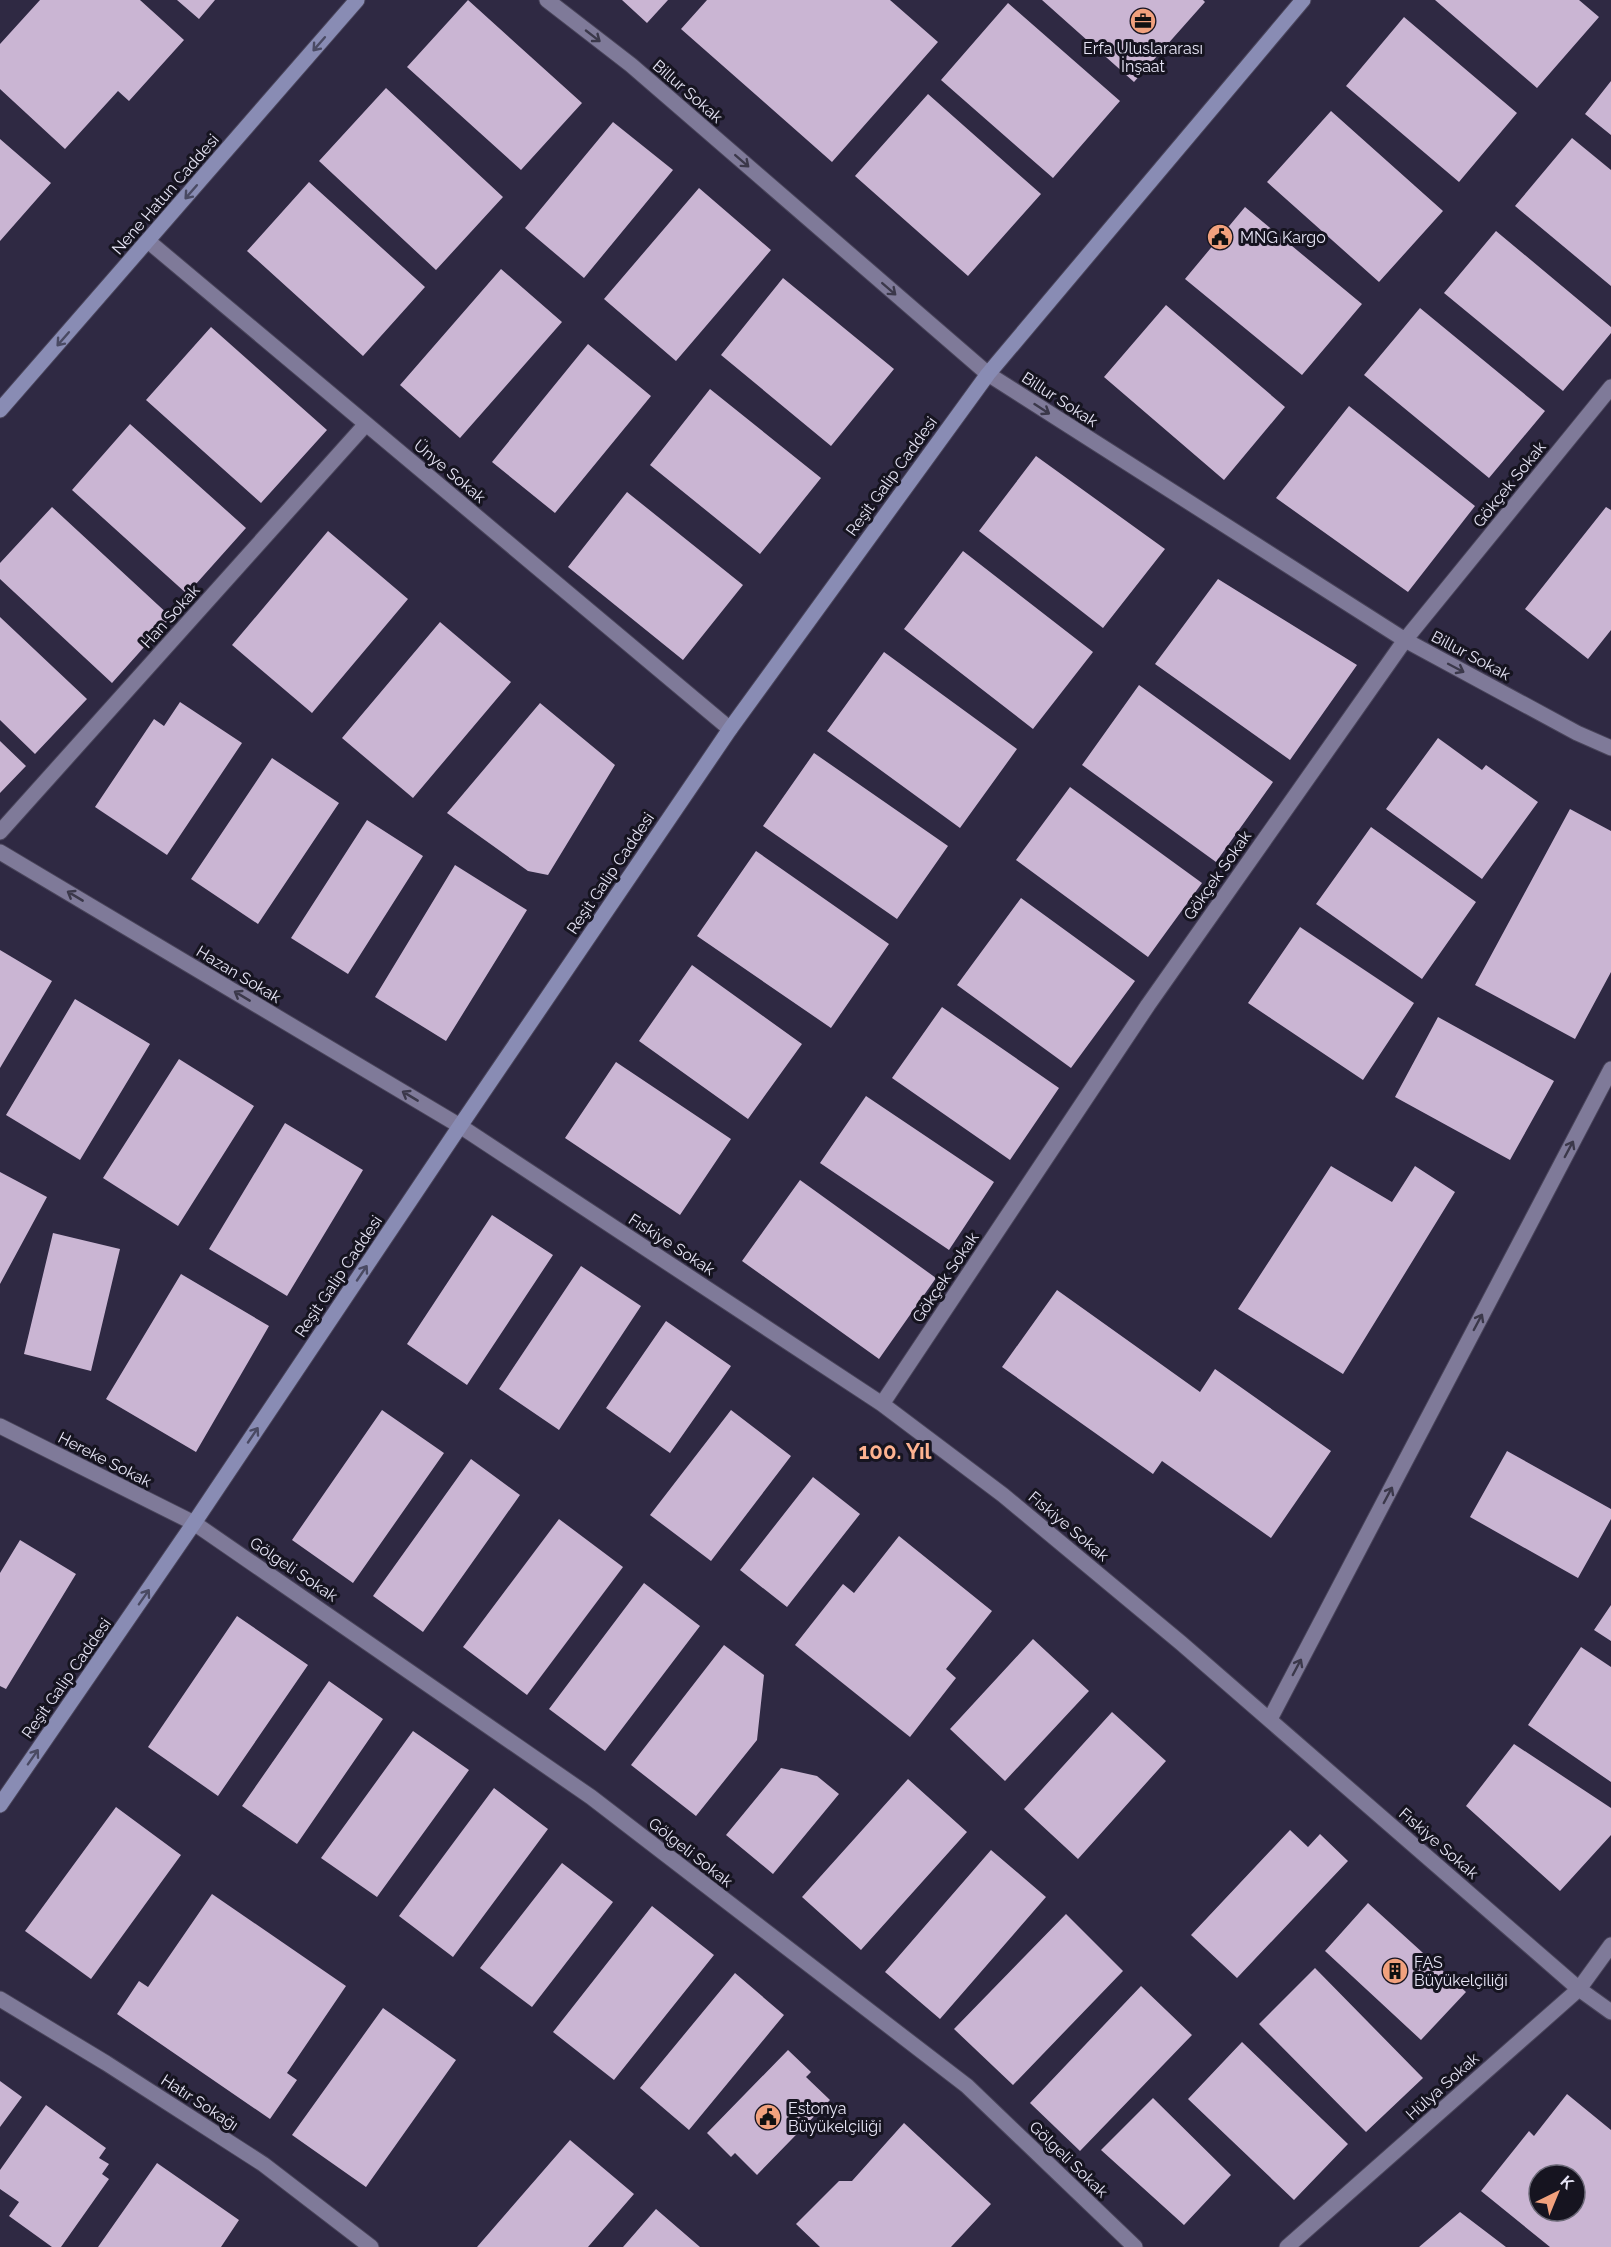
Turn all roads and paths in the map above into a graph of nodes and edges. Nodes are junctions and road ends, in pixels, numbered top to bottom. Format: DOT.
graph roads {
  1 [pos="357,0"];
  2 [pos="547,0"];
  3 [pos="1303,0"];
  4 [pos="148,241"];
  5 [pos="988,374"];
  6 [pos="1611,387"];
  7 [pos="0,410"];
  8 [pos="366,424"];
  9 [pos="1405,640"];
  10 [pos="730,729"];
  11 [pos="1611,748"];
  12 [pos="0,832"];
  13 [pos="0,852"];
  14 [pos="1611,1069"];
  15 [pos="460,1126"];
  16 [pos="882,1404"];
  17 [pos="0,1426"];
  18 [pos="194,1524"];
  19 [pos="1270,1719"];
  20 [pos="0,1805"];
  21 [pos="1611,1945"];
  22 [pos="1579,1989"];
  23 [pos="0,1999"];
  24 [pos="1611,2012"];
  25 [pos="371,2247"];
  26 [pos="1135,2247"];
  27 [pos="1287,2247"];
  1 -- 4 [label="main road, Nene Hatun Caddesi, one-way"];
  2 -- 5 [label="street, Billur Sokak, one-way"];
  3 -- 5 [label="main road, Reşit Galip Caddesi"];
  4 -- 7 [label="main road, Nene Hatun Caddesi, one-way"];
  4 -- 8 [label="street, Ünye Sokak"];
  5 -- 9 [label="street, Billur Sokak, one-way"];
  5 -- 10 [label="main road, Reşit Galip Caddesi"];
  6 -- 9 [label="street, Gökçek Sokak"];
  8 -- 10 [label="street, Ünye Sokak"];
  8 -- 12 [label="street, Han Sokak"];
  9 -- 11 [label="street, Billur Sokak, one-way"];
  9 -- 16 [label="street, Gökçek Sokak"];
  10 -- 15 [label="main road, Reşit Galip Caddesi"];
  15 -- 13 [label="street, Hazan Sokak, one-way"];
  19 -- 14 [label="street, one-way"];
  15 -- 16 [label="street, Fıskiye Sokak"];
  18 -- 15 [label="main road, Reşit Galip Caddesi, one-way"];
  16 -- 19 [label="street, Fıskiye Sokak"];
  17 -- 18 [label="street, Hereke Sokak"];
  20 -- 18 [label="main road, Reşit Galip Caddesi, one-way"];
  18 -- 26 [label="street, Gölgeli Sokak"];
  19 -- 22 [label="street, Fıskiye Sokak"];
  21 -- 22 [label="street, Hülya Sokak"];
  22 -- 24 [label="street, Fıskiye Sokak"];
  22 -- 27 [label="street, Hülya Sokak"];
  23 -- 25 [label="street, Hatır Sokağı"];
}
